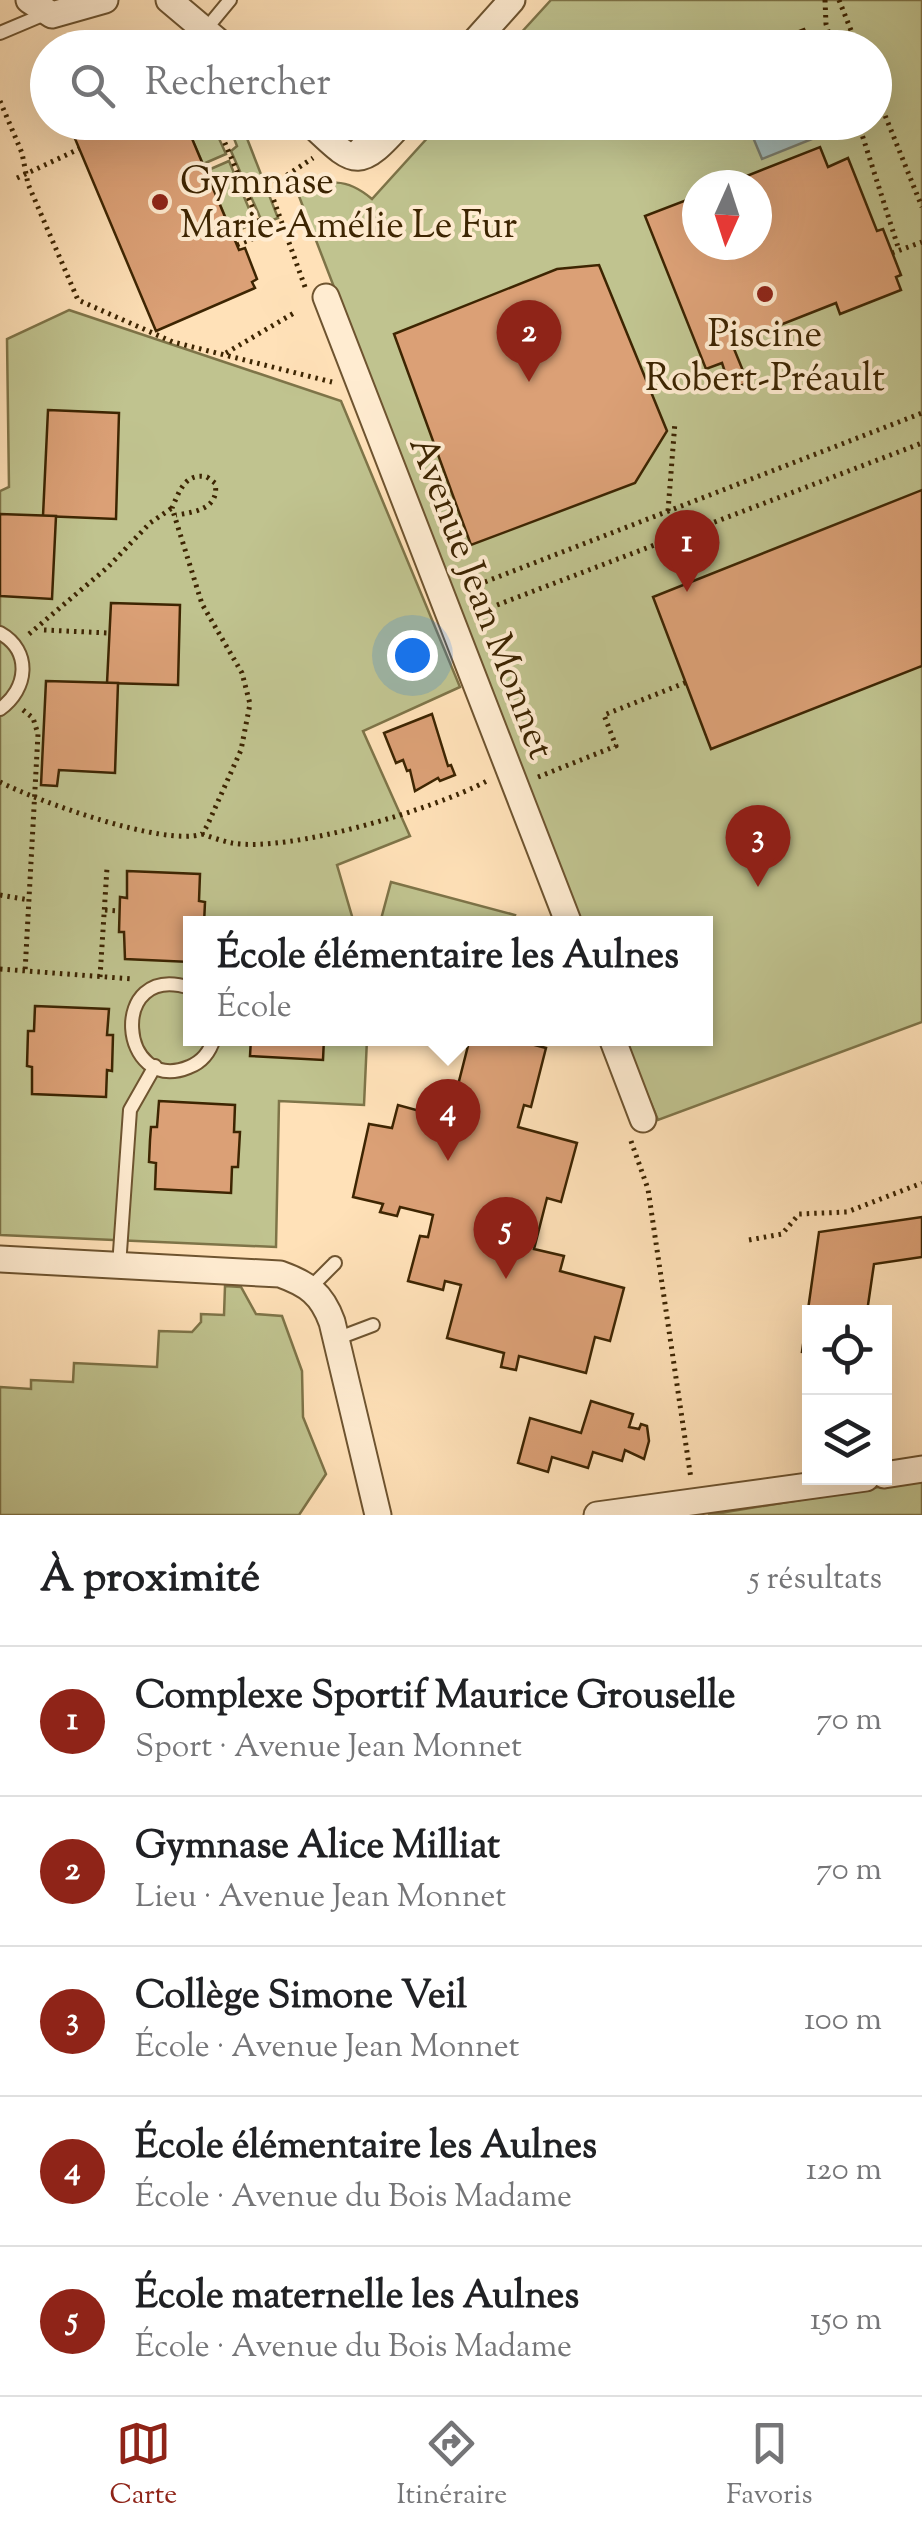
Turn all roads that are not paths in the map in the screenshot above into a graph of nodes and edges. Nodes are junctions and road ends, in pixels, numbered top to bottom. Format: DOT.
graph roads {
  1 [pos="105,0"];
  2 [pos="169,0"];
  3 [pos="230,0"];
  4 [pos="512,0"];
  5 [pos="37,7"];
  6 [pos="206,29"];
  7 [pos="485,30"];
  8 [pos="0,33"];
  9 [pos="328,140"];
  10 [pos="354,140"];
  11 [pos="386,140"];
  12 [pos="340,151"];
  13 [pos="318,301"];
  14 [pos="0,632"];
  15 [pos="6,705"];
  16 [pos="566,916"];
  17 [pos="183,987"];
  18 [pos="210,1046"];
  19 [pos="614,1046"];
  20 [pos="154,1066"];
  21 [pos="635,1125"];
  22 [pos="0,1259"];
  23 [pos="335,1262"];
  24 [pos="119,1266"];
  25 [pos="311,1287"];
  26 [pos="373,1325"];
  27 [pos="336,1339"];
  28 [pos="922,1469"];
  29 [pos="892,1474"];
  30 [pos="816,1485"];
  31 [pos="378,1515"];
  32 [pos="597,1515"];
  1 -- 5 [label="street"];
  2 -- 6 [label="street"];
  3 -- 6 [label="lane"];
  4 -- 7 [label="street"];
  5 -- 8 [label="lane"];
  9 -- 12 [label="street"];
  10 -- 12 [label="lane"];
  11 -- 12 [label="street"];
  13 -- 16 [label="street, Avenue Jean Monnet"];
  14 -- 15 [label="lane"];
  17 -- 20 [label="lane"];
  18 -- 20 [label="lane"];
  19 -- 21 [label="street"];
  20 -- 24 [label="lane"];
  22 -- 24 [label="street"];
  23 -- 25 [label="lane"];
  24 -- 25 [label="street"];
  25 -- 27 [label="street"];
  26 -- 27 [label="lane"];
  27 -- 31 [label="street"];
  28 -- 29 [label="street"];
  30 -- 32 [label="street"];
}
